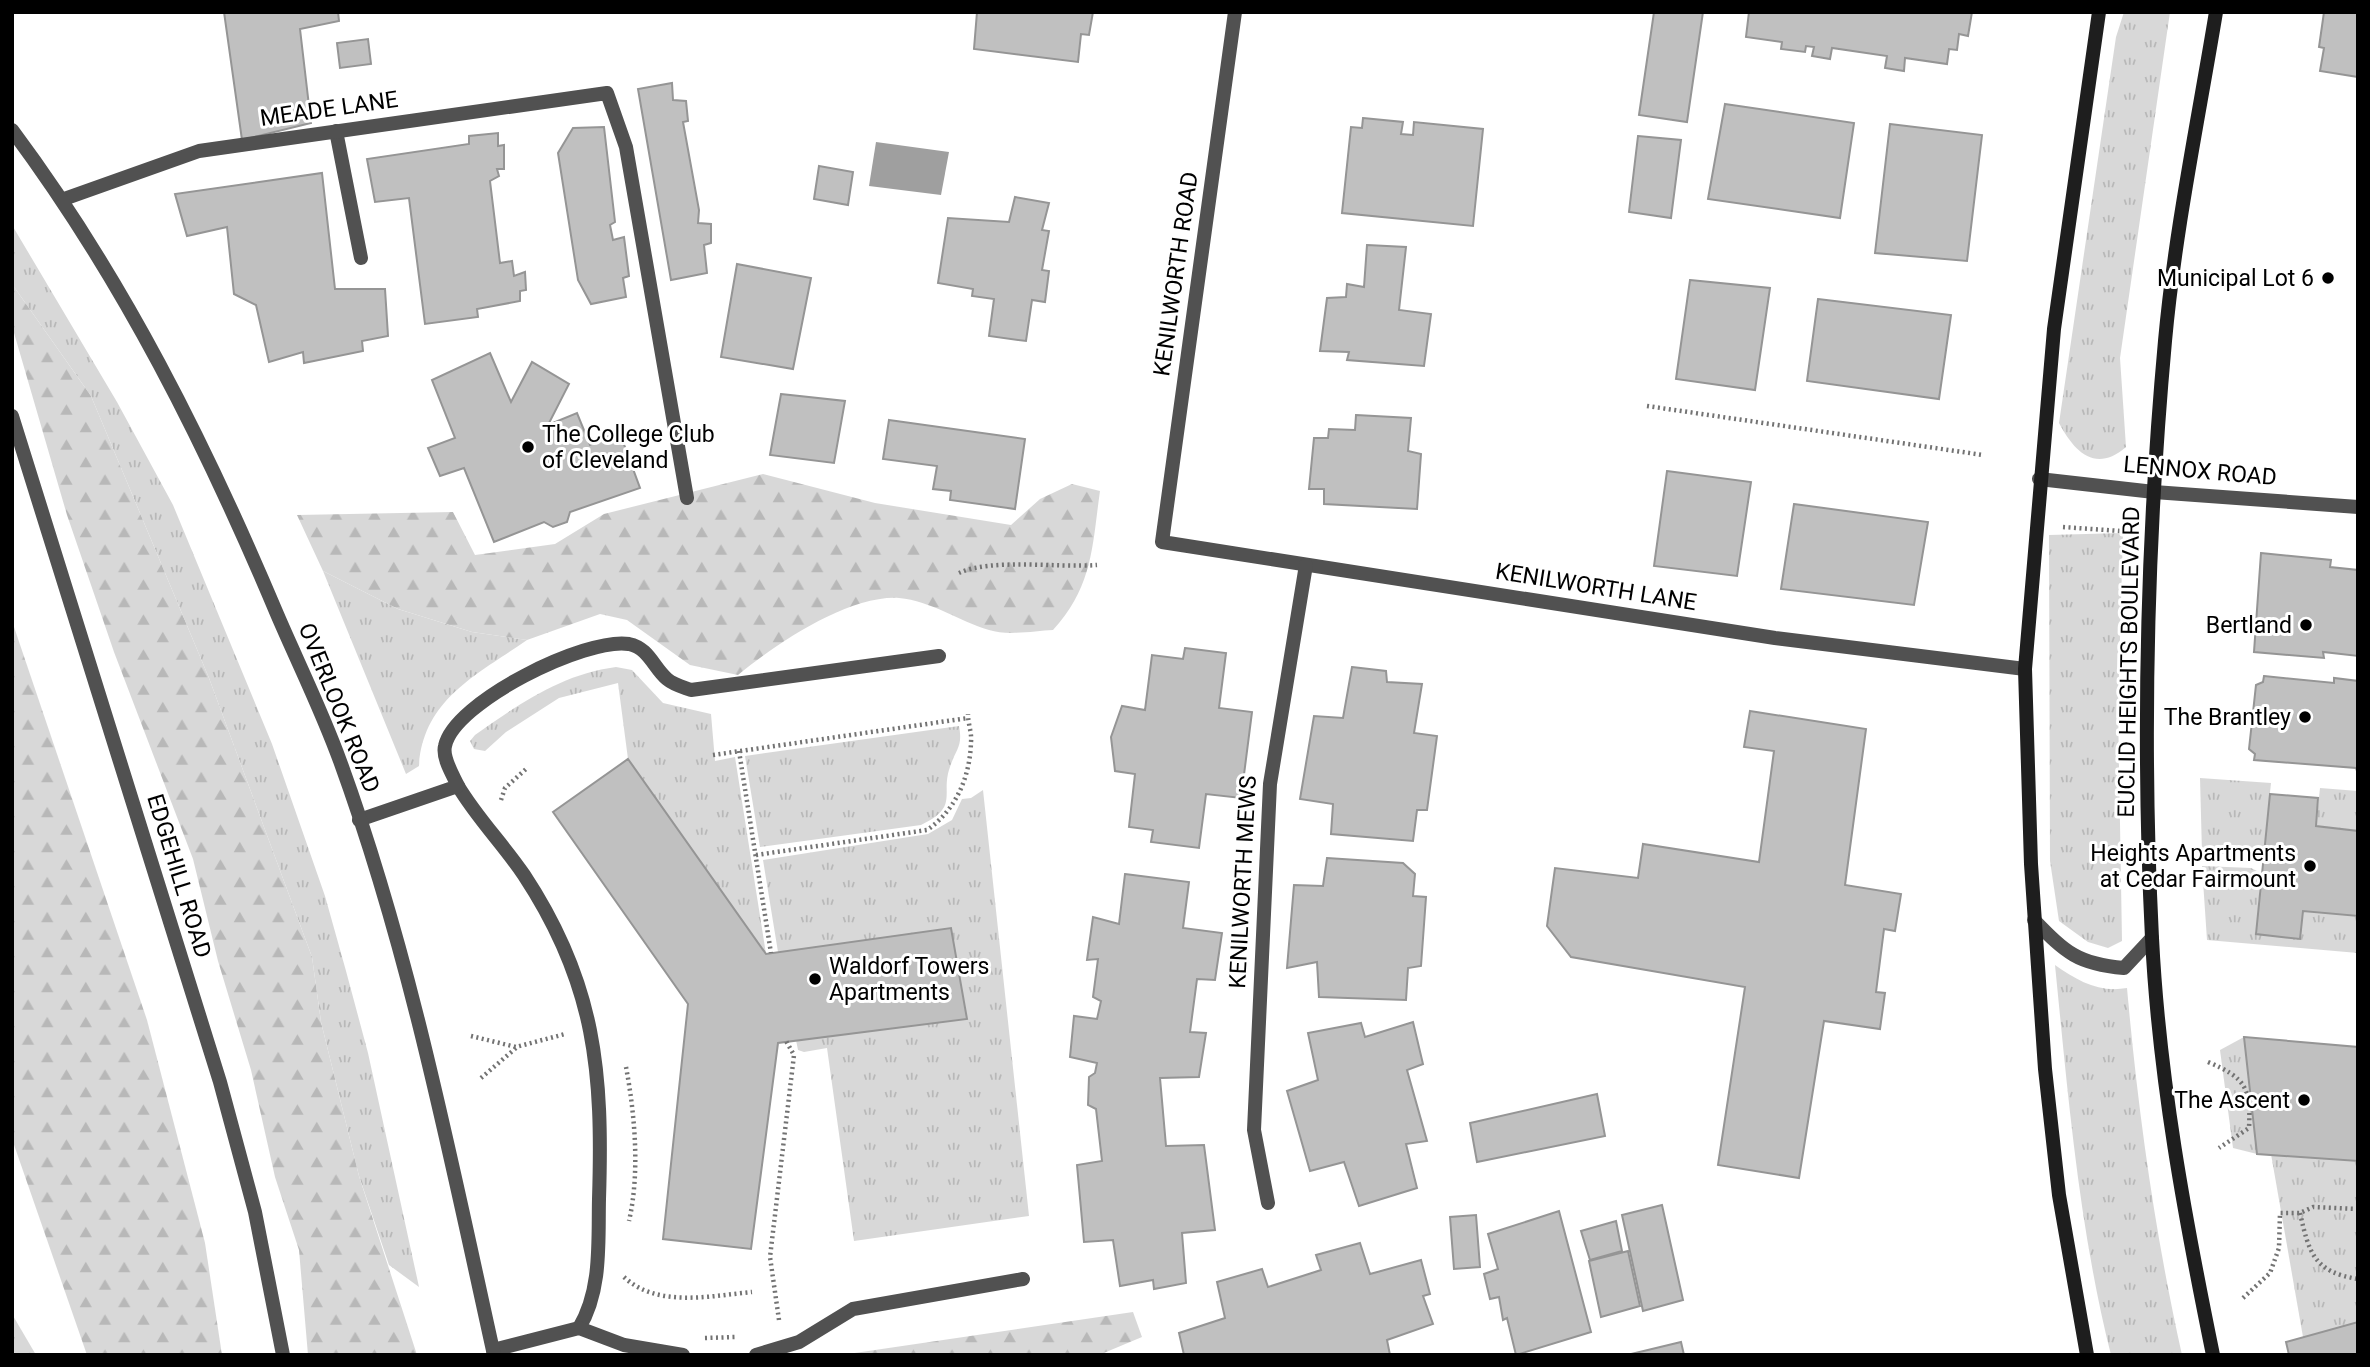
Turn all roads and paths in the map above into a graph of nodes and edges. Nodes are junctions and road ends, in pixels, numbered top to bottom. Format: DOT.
graph roads {
  1 [pos="1235,12"];
  2 [pos="2099,12"];
  3 [pos="2216,12"];
  4 [pos="12,130"];
  5 [pos="336,131"];
  6 [pos="64,199"];
  7 [pos="361,258"];
  8 [pos="1647,406"];
  9 [pos="12,416"];
  10 [pos="1983,455"];
  11 [pos="2039,479"];
  12 [pos="2154,492"];
  13 [pos="687,498"];
  14 [pos="2358,507"];
  15 [pos="2059,526"];
  16 [pos="2121,531"];
  17 [pos="1162,542"];
  18 [pos="1097,565"];
  19 [pos="1306,565"];
  20 [pos="959,573"];
  21 [pos="939,656"];
  22 [pos="2025,668"];
  23 [pos="739,751"];
  24 [pos="713,755"];
  25 [pos="458,786"];
  26 [pos="359,820"];
  27 [pos="756,855"];
  28 [pos="2034,920"];
  29 [pos="2152,938"];
  30 [pos="771,953"];
  31 [pos="573,1032"];
  32 [pos="471,1036"];
  33 [pos="786,1041"];
  34 [pos="516,1047"];
  35 [pos="2208,1062"];
  36 [pos="481,1078"];
  37 [pos="2219,1148"];
  38 [pos="1268,1203"];
  39 [pos="2358,1209"];
  40 [pos="2301,1213"];
  41 [pos="1023,1279"];
  42 [pos="2358,1279"];
  43 [pos="2243,1297"];
  44 [pos="579,1328"];
  45 [pos="775,1329"];
  46 [pos="738,1336"];
  47 [pos="694,1337"];
  48 [pos="493,1352"];
  49 [pos="283,1355"];
  50 [pos="683,1355"];
  51 [pos="756,1355"];
  52 [pos="2087,1355"];
  53 [pos="2213,1355"];
  1 -- 17 [label="street, KENILWORTH ROAD"];
  2 -- 11 [label="main road"];
  3 -- 12 [label="main road, EUCLID HEIGHTS BOULEVARD"];
  4 -- 6 [label="street, OVERLOOK ROAD"];
  5 -- 6 [label="street, MEADE LANE"];
  5 -- 7 [label="street"];
  5 -- 13 [label="street, MEADE LANE"];
  6 -- 26 [label="street, OVERLOOK ROAD"];
  8 -- 10 [label="path"];
  9 -- 49 [label="street, EDGEHILL ROAD"];
  11 -- 12 [label="street, LENNOX ROAD"];
  11 -- 22 [label="main road"];
  12 -- 14 [label="street, LENNOX ROAD"];
  12 -- 29 [label="main road, EUCLID HEIGHTS BOULEVARD"];
  15 -- 16 [label="path"];
  17 -- 19 [label="street, KENILWORTH LANE"];
  18 -- 20 [label="path"];
  19 -- 22 [label="street, KENILWORTH LANE"];
  19 -- 38 [label="street, KENILWORTH MEWS"];
  21 -- 25 [label="street"];
  22 -- 28 [label="main road"];
  23 -- 24 [label="path"];
  23 -- 27 [label="path"];
  23 -- 27 [label="path"];
  25 -- 26 [label="street"];
  25 -- 44 [label="street"];
  26 -- 48 [label="street, OVERLOOK ROAD"];
  27 -- 30 [label="path"];
  28 -- 29 [label="street"];
  28 -- 52 [label="main road"];
  29 -- 53 [label="main road, EUCLID HEIGHTS BOULEVARD"];
  31 -- 34 [label="path"];
  32 -- 34 [label="path"];
  33 -- 45 [label="path"];
  34 -- 36 [label="path"];
  35 -- 37 [label="path"];
  39 -- 40 [label="path"];
  40 -- 42 [label="path"];
  40 -- 43 [label="path"];
  41 -- 51 [label="street"];
  44 -- 48 [label="street"];
  44 -- 50 [label="street"];
  46 -- 47 [label="path"];
}
